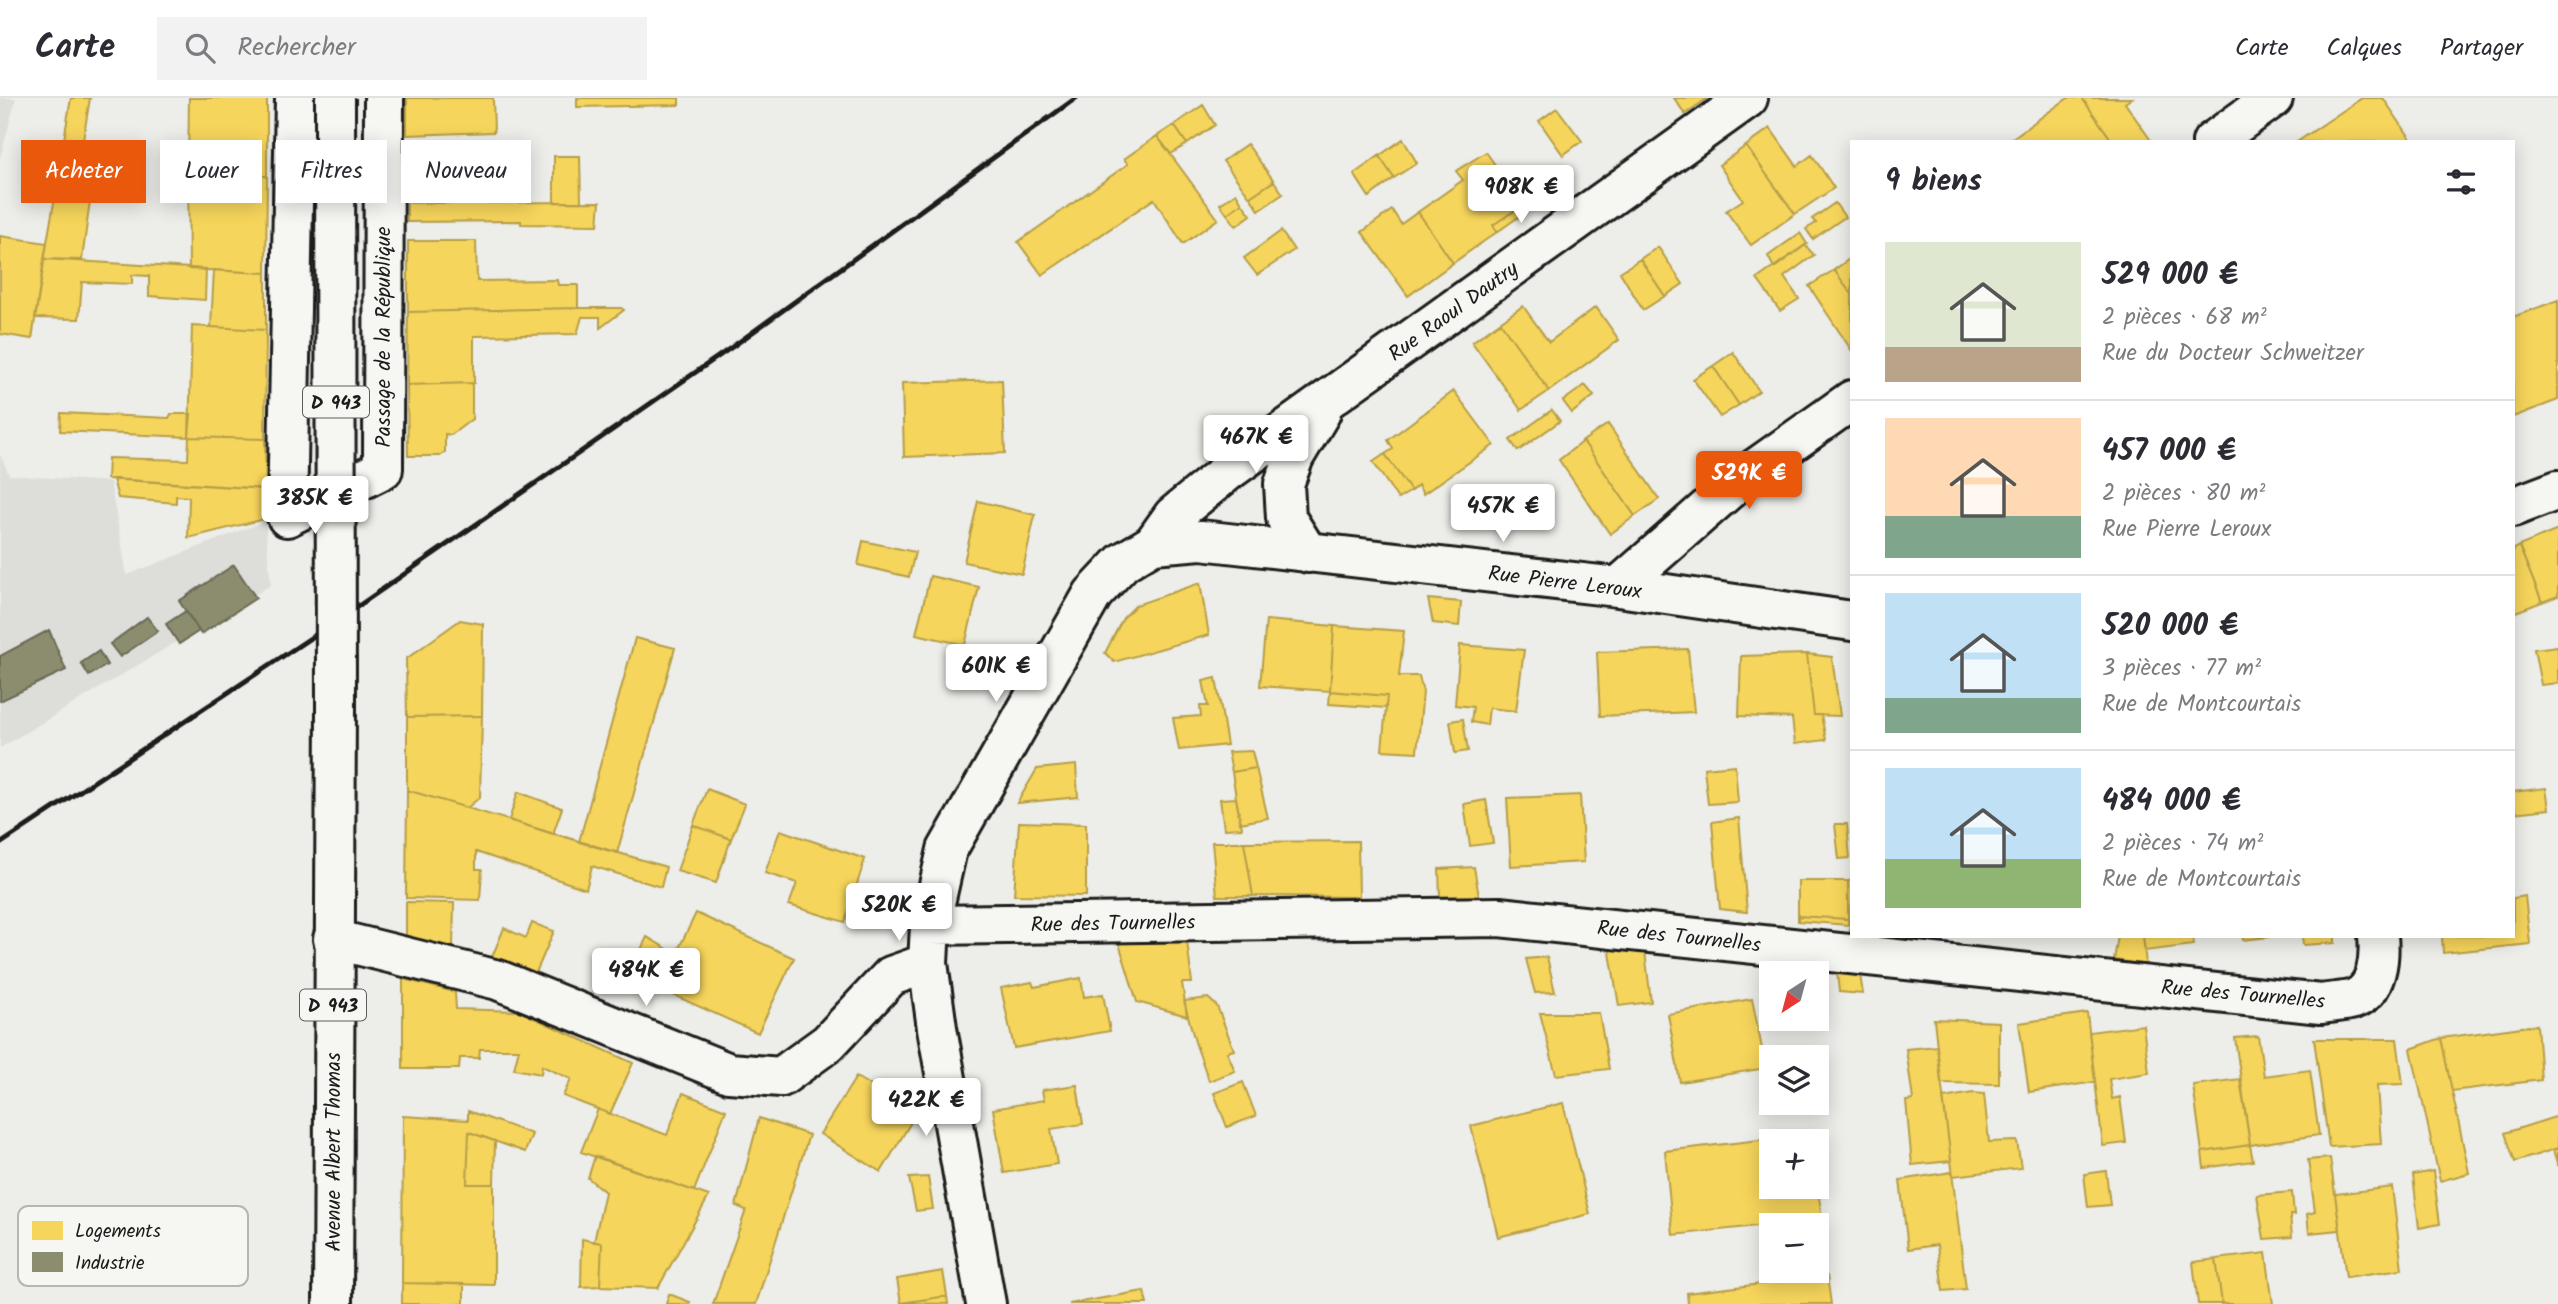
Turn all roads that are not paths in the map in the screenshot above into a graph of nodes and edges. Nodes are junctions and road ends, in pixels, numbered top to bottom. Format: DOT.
graph roads {
  1 [pos="295,98"];
  2 [pos="335,98"];
  3 [pos="384,98"];
  4 [pos="1748,98"];
  5 [pos="2273,98"];
  6 [pos="2215,140"];
  7 [pos="1328,401"];
  8 [pos="1850,401"];
  9 [pos="2558,490"];
  10 [pos="2515,506"];
  11 [pos="1153,544"];
  12 [pos="1308,553"];
  13 [pos="1618,587"];
  14 [pos="1850,621"];
  15 [pos="930,925"];
  16 [pos="2378,938"];
  17 [pos="334,939"];
  18 [pos="928,963"];
  19 [pos="333,1304"];
  20 [pos="986,1304"];
  1 -- 3 [label="street, Passage de la République"];
  2 -- 17 [label="street, Avenue Albert Thomas / D 943, bridge"];
  4 -- 7 [label="street, Rue Raoul Dautry"];
  5 -- 6 [label="street"];
  7 -- 11 [label="street, Rue Raoul Dautry"];
  7 -- 12 [label="street"];
  8 -- 13 [label="street"];
  9 -- 10 [label="street"];
  11 -- 12 [label="street, Rue Pierre Leroux"];
  11 -- 15 [label="street"];
  12 -- 13 [label="street, Rue Pierre Leroux"];
  13 -- 14 [label="street, Rue Pierre Leroux"];
  15 -- 16 [label="street, Rue des Tournelles"];
  15 -- 18 [label="street"];
  17 -- 18 [label="street"];
  17 -- 19 [label="street, Avenue Albert Thomas / D 943"];
  18 -- 20 [label="street"];
}
